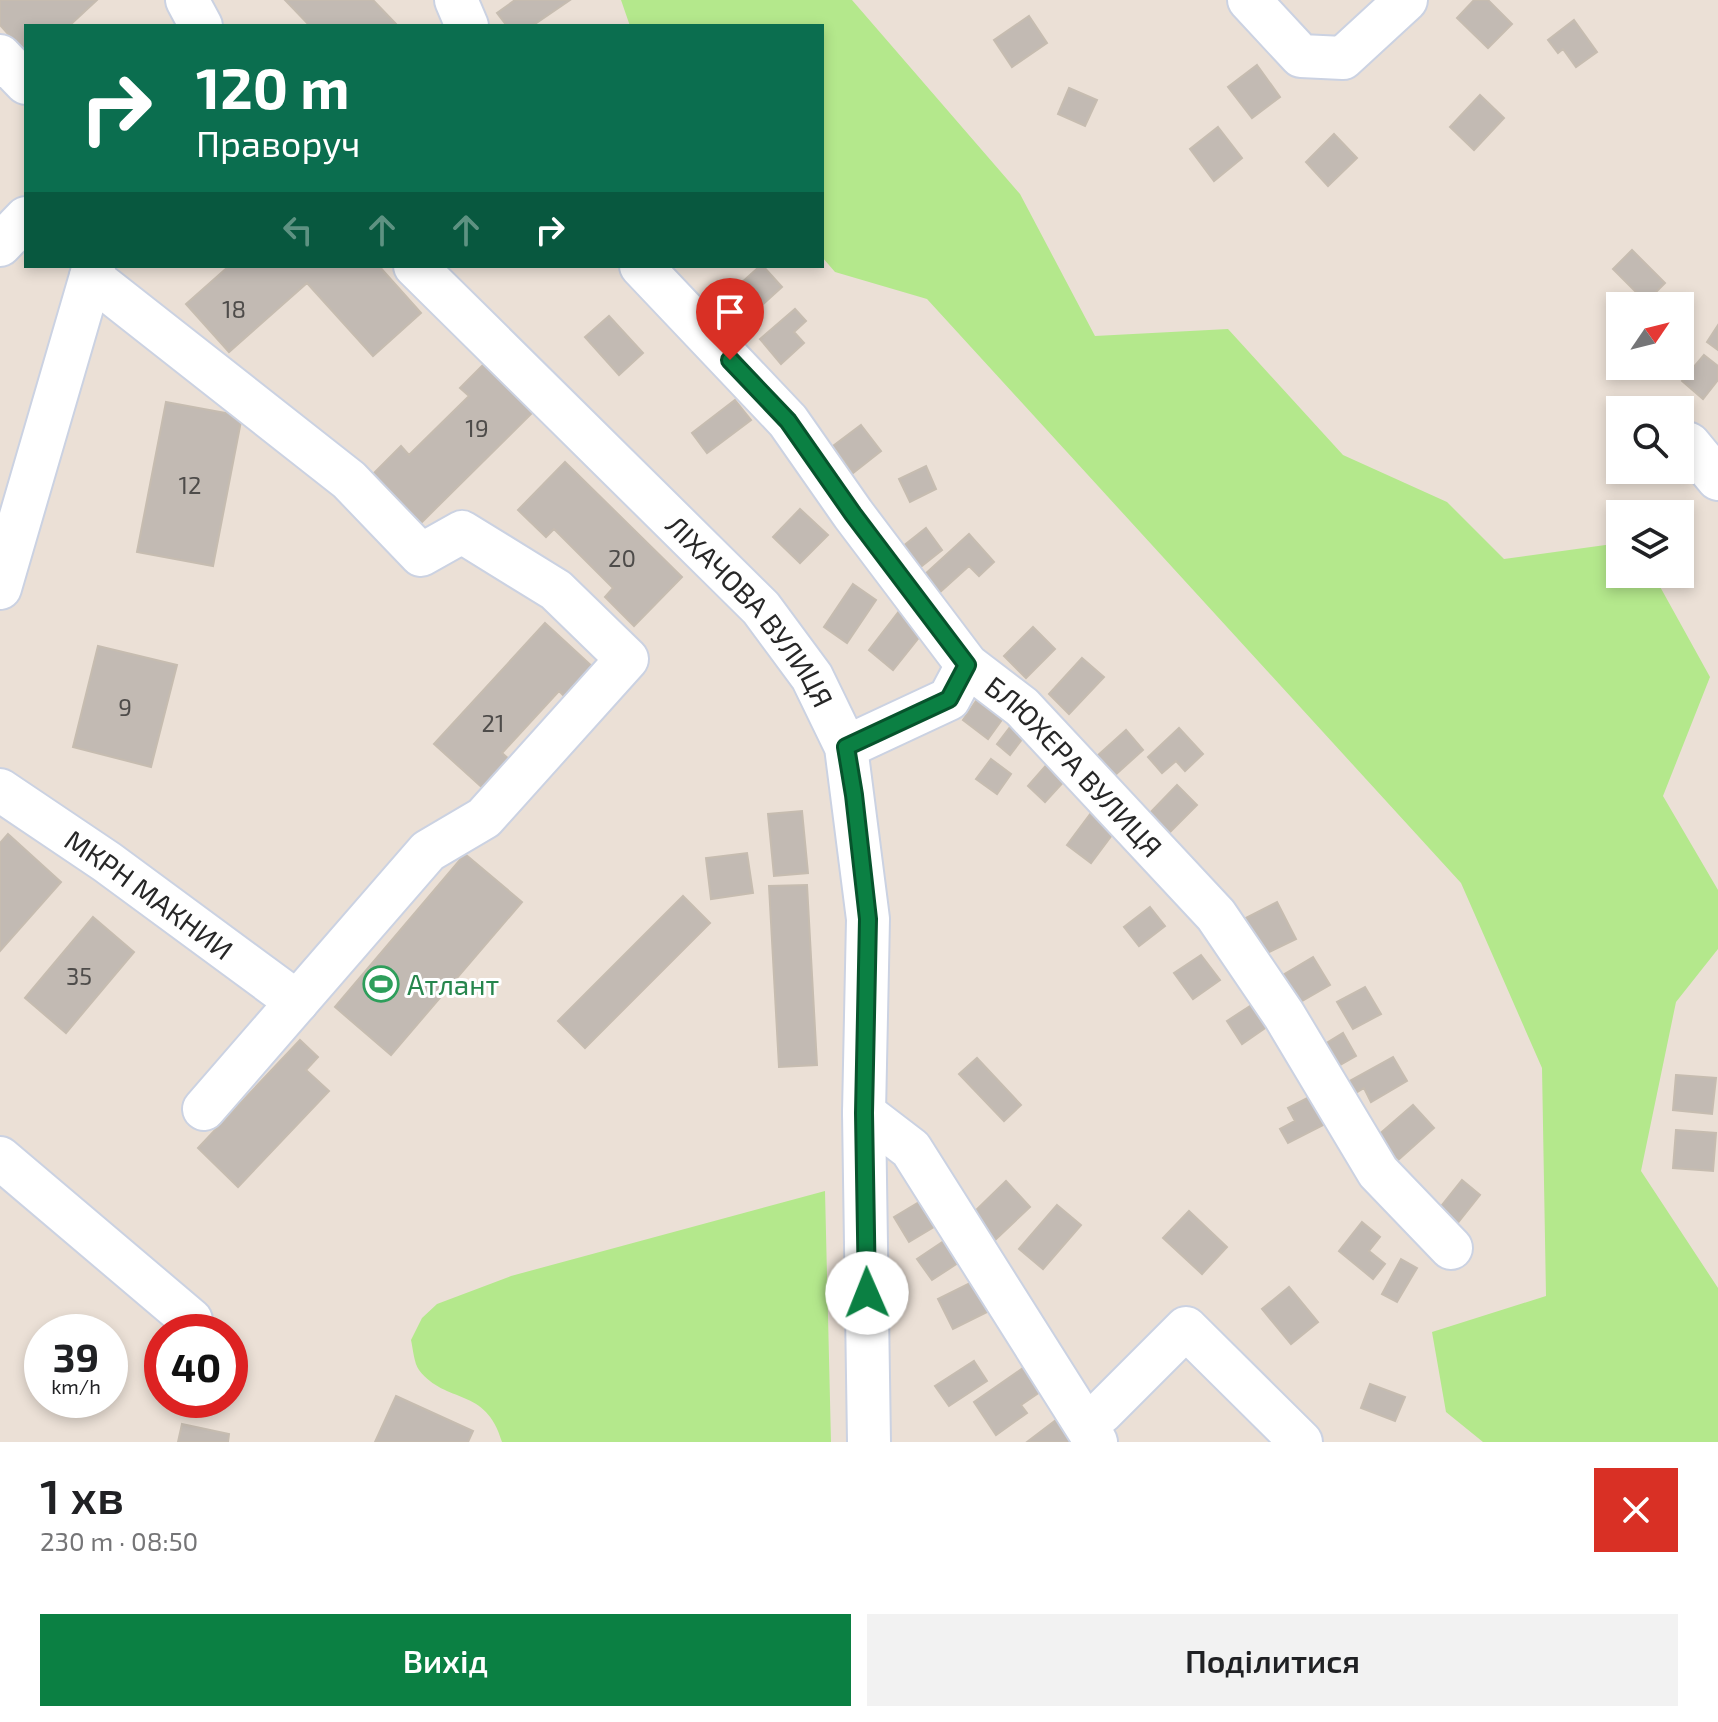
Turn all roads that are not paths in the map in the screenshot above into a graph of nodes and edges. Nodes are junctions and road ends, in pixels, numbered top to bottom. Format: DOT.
graph roads {
  1 [pos="187,0"];
  2 [pos="456,0"];
  3 [pos="1249,0"];
  4 [pos="1406,0"];
  5 [pos="200,24"];
  6 [pos="466,24"];
  7 [pos="0,56"];
  8 [pos="24,81"];
  9 [pos="24,220"];
  10 [pos="0,245"];
  11 [pos="417,268"];
  12 [pos="643,268"];
  13 [pos="92,271"];
  14 [pos="1694,450"];
  15 [pos="1718,479"];
  16 [pos="0,588"];
  17 [pos="967,665"];
  18 [pos="846,747"];
  19 [pos="0,790"];
  20 [pos="297,1002"];
  21 [pos="204,1109"];
  22 [pos="864,1113"];
  23 [pos="0,1158"];
  24 [pos="1451,1248"];
  25 [pos="184,1314"];
  26 [pos="1091,1433"];
  27 [pos="869,1442"];
  28 [pos="1301,1442"];
  1 -- 5 [label="street"];
  2 -- 6 [label="street"];
  3 -- 4 [label="street"];
  7 -- 8 [label="street"];
  9 -- 10 [label="street"];
  11 -- 18 [label="street, ЛІХАЧОВА ВУЛИЦЯ"];
  12 -- 17 [label="street, БЛЮХЕРА ВУЛИЦЯ"];
  13 -- 16 [label="street"];
  13 -- 20 [label="street"];
  14 -- 15 [label="street"];
  17 -- 18 [label="street"];
  17 -- 24 [label="street, БЛЮХЕРА ВУЛИЦЯ"];
  18 -- 22 [label="street, ЛІХАЧОВА ВУЛИЦЯ"];
  19 -- 20 [label="street, МКРН МАКНИИ"];
  20 -- 21 [label="street"];
  22 -- 26 [label="street"];
  22 -- 27 [label="street, ЛІХАЧОВА ВУЛИЦЯ"];
  23 -- 25 [label="street"];
  26 -- 28 [label="street"];
}
